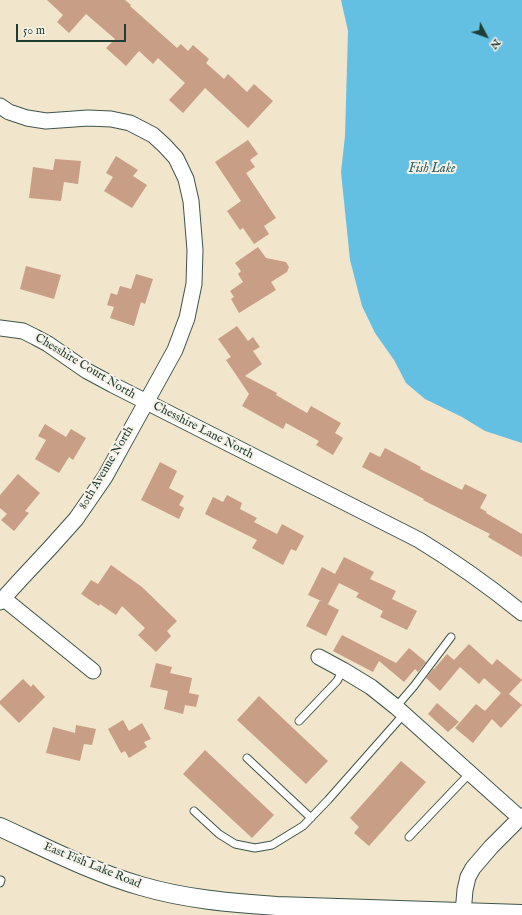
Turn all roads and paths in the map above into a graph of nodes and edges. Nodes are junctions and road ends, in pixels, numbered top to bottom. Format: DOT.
graph roads {
  1 [pos="0,106"];
  2 [pos="0,328"];
  3 [pos="146,402"];
  4 [pos="2,600"];
  5 [pos="522,614"];
  6 [pos="451,637"];
  7 [pos="319,657"];
  8 [pos="343,670"];
  9 [pos="93,672"];
  10 [pos="400,710"];
  11 [pos="299,721"];
  12 [pos="247,758"];
  13 [pos="470,773"];
  14 [pos="194,811"];
  15 [pos="521,817"];
  16 [pos="311,818"];
  17 [pos="0,827"];
  18 [pos="409,837"];
  19 [pos="463,913"];
  20 [pos="522,914"];
  1 -- 3 [label="street, Chesshire Lane North"];
  2 -- 3 [label="street, Chesshire Court North"];
  3 -- 4 [label="street, 80th Avenue North"];
  3 -- 5 [label="street, Chesshire Lane North"];
  4 -- 9 [label="street"];
  6 -- 10 [label="lane"];
  7 -- 8 [label="street"];
  8 -- 10 [label="street"];
  8 -- 11 [label="lane"];
  10 -- 13 [label="street"];
  10 -- 16 [label="lane"];
  12 -- 16 [label="lane"];
  13 -- 15 [label="street"];
  13 -- 18 [label="lane"];
  14 -- 16 [label="lane"];
  15 -- 19 [label="street"];
  17 -- 19 [label="street, East Fish Lake Road"];
  19 -- 20 [label="street, East Fish Lake Road"];
}
